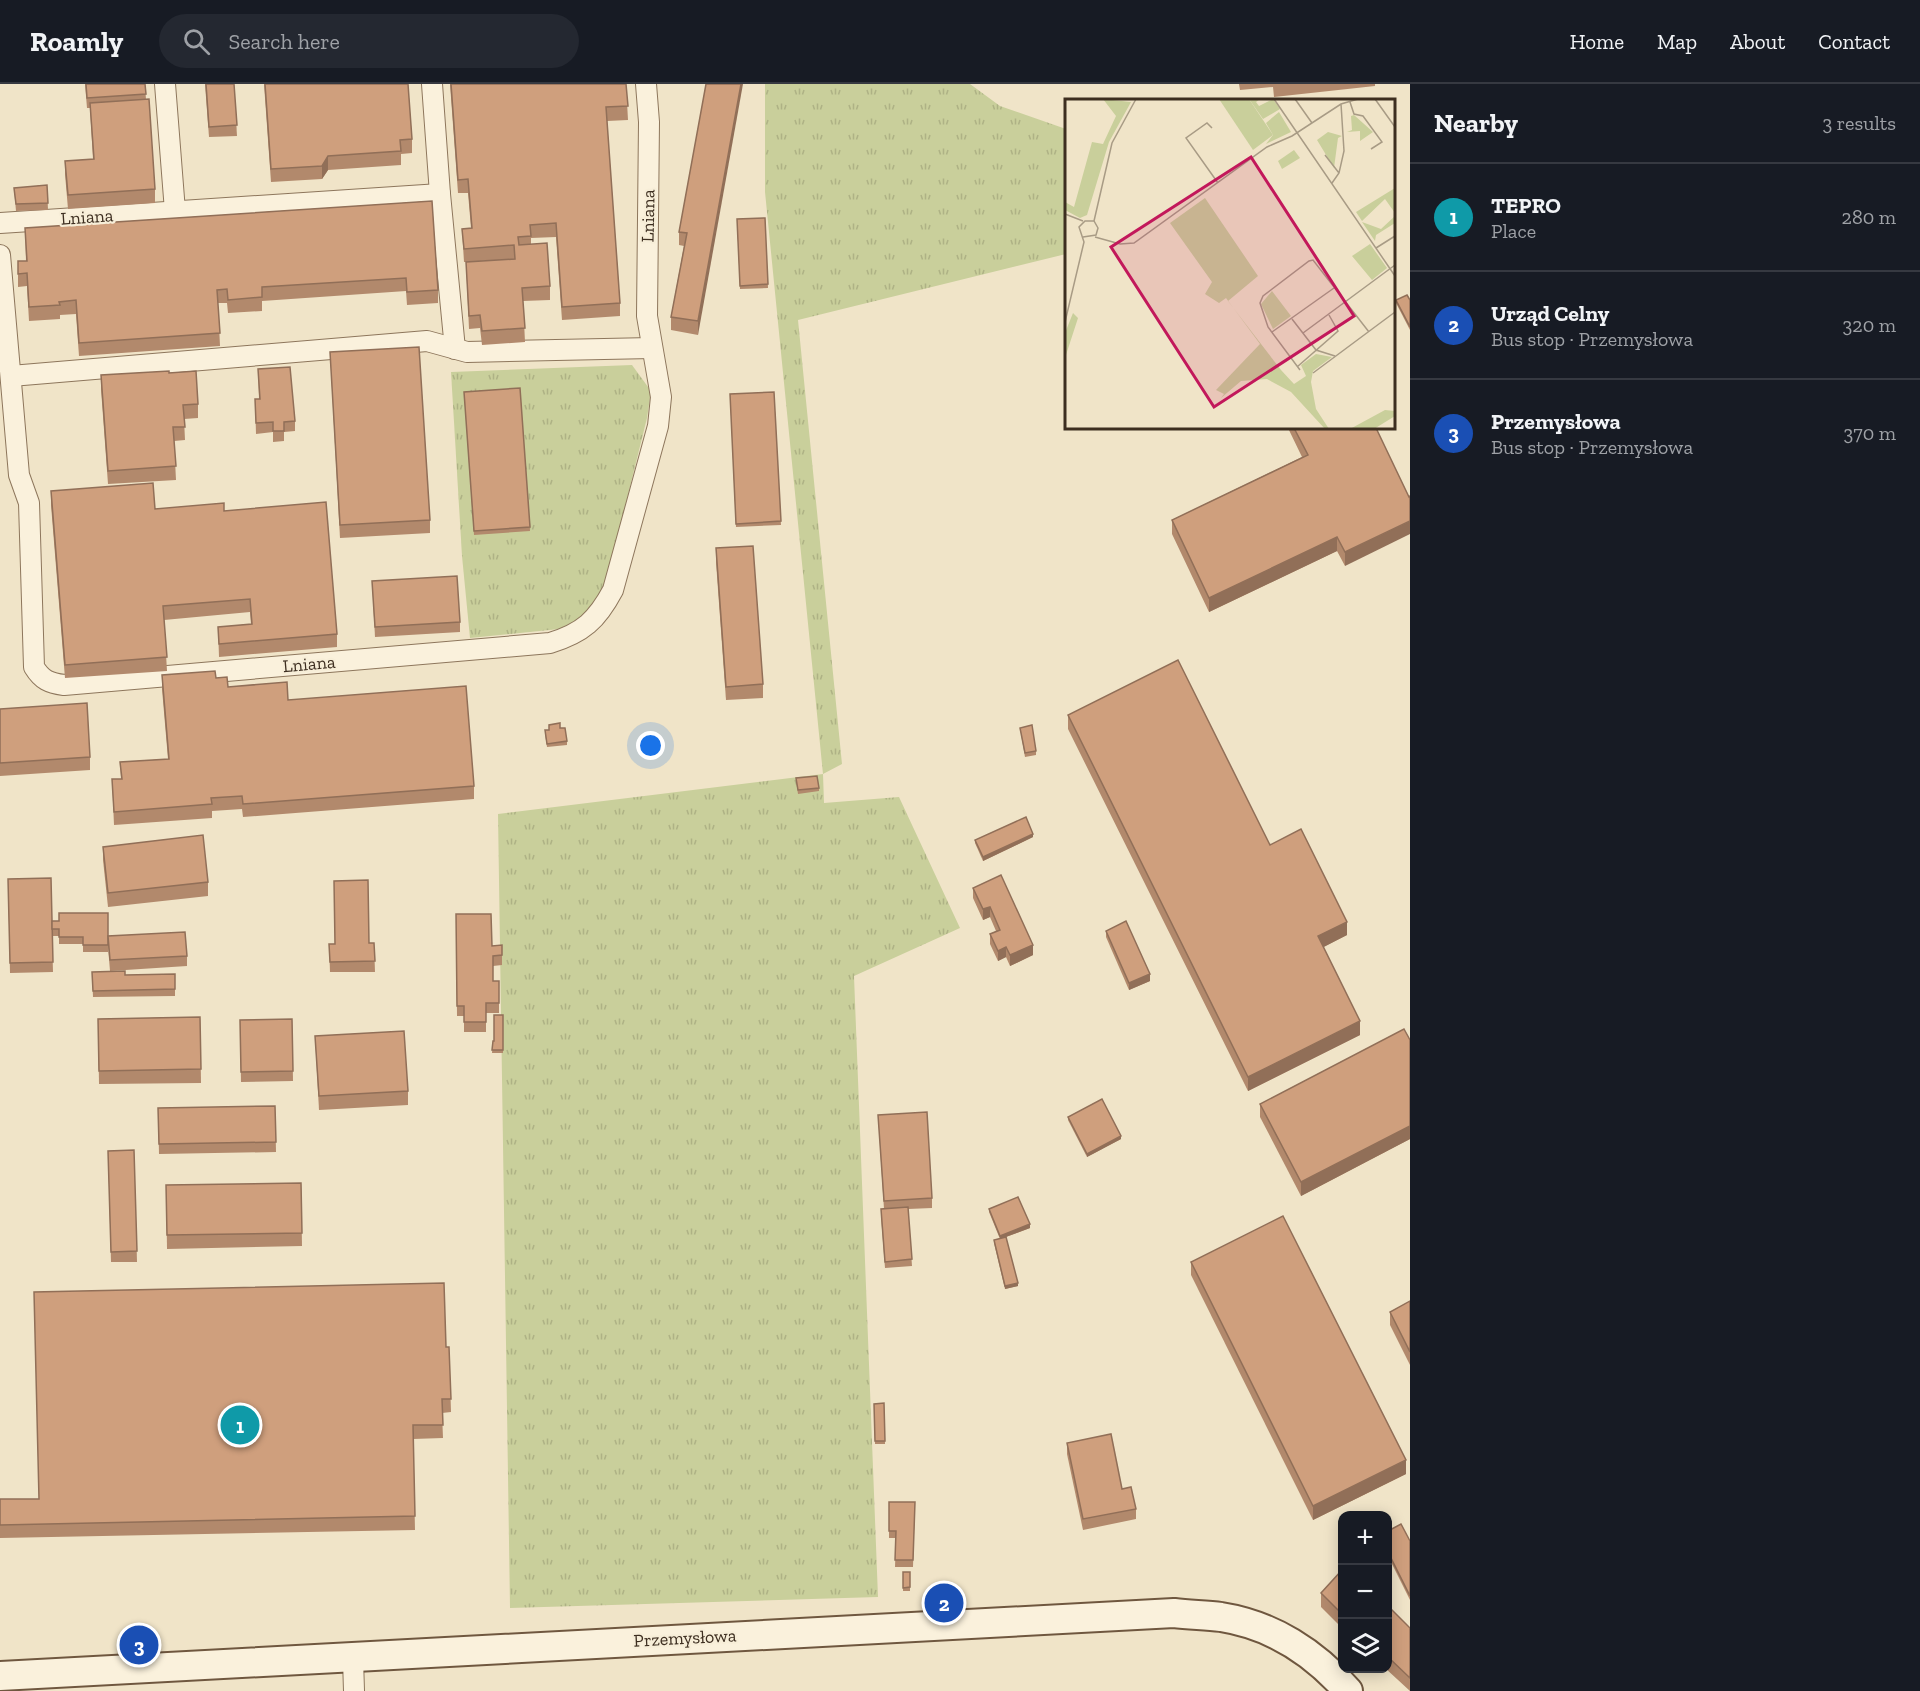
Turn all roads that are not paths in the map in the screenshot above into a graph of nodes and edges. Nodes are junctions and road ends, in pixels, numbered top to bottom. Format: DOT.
graph roads {
  1 [pos="165,84"];
  2 [pos="432,84"];
  3 [pos="646,84"];
  4 [pos="440,194"];
  5 [pos="175,211"];
  6 [pos="0,223"];
  7 [pos="0,255"];
  8 [pos="652,348"];
  9 [pos="455,349"];
  10 [pos="10,376"];
  11 [pos="353,1659"];
  12 [pos="0,1676"];
  13 [pos="354,1691"];
  14 [pos="1348,1691"];
  1 -- 5 [label="street"];
  2 -- 4 [label="street"];
  3 -- 8 [label="street, Lniana"];
  4 -- 5 [label="street, Lniana"];
  4 -- 9 [label="street"];
  5 -- 6 [label="street, Lniana"];
  7 -- 10 [label="street, Lniana"];
  8 -- 9 [label="street"];
  8 -- 10 [label="street, Lniana"];
  9 -- 10 [label="street"];
  11 -- 12 [label="street, Przemysłowa"];
  11 -- 13 [label="street"];
  11 -- 14 [label="street, Przemysłowa"];
}
